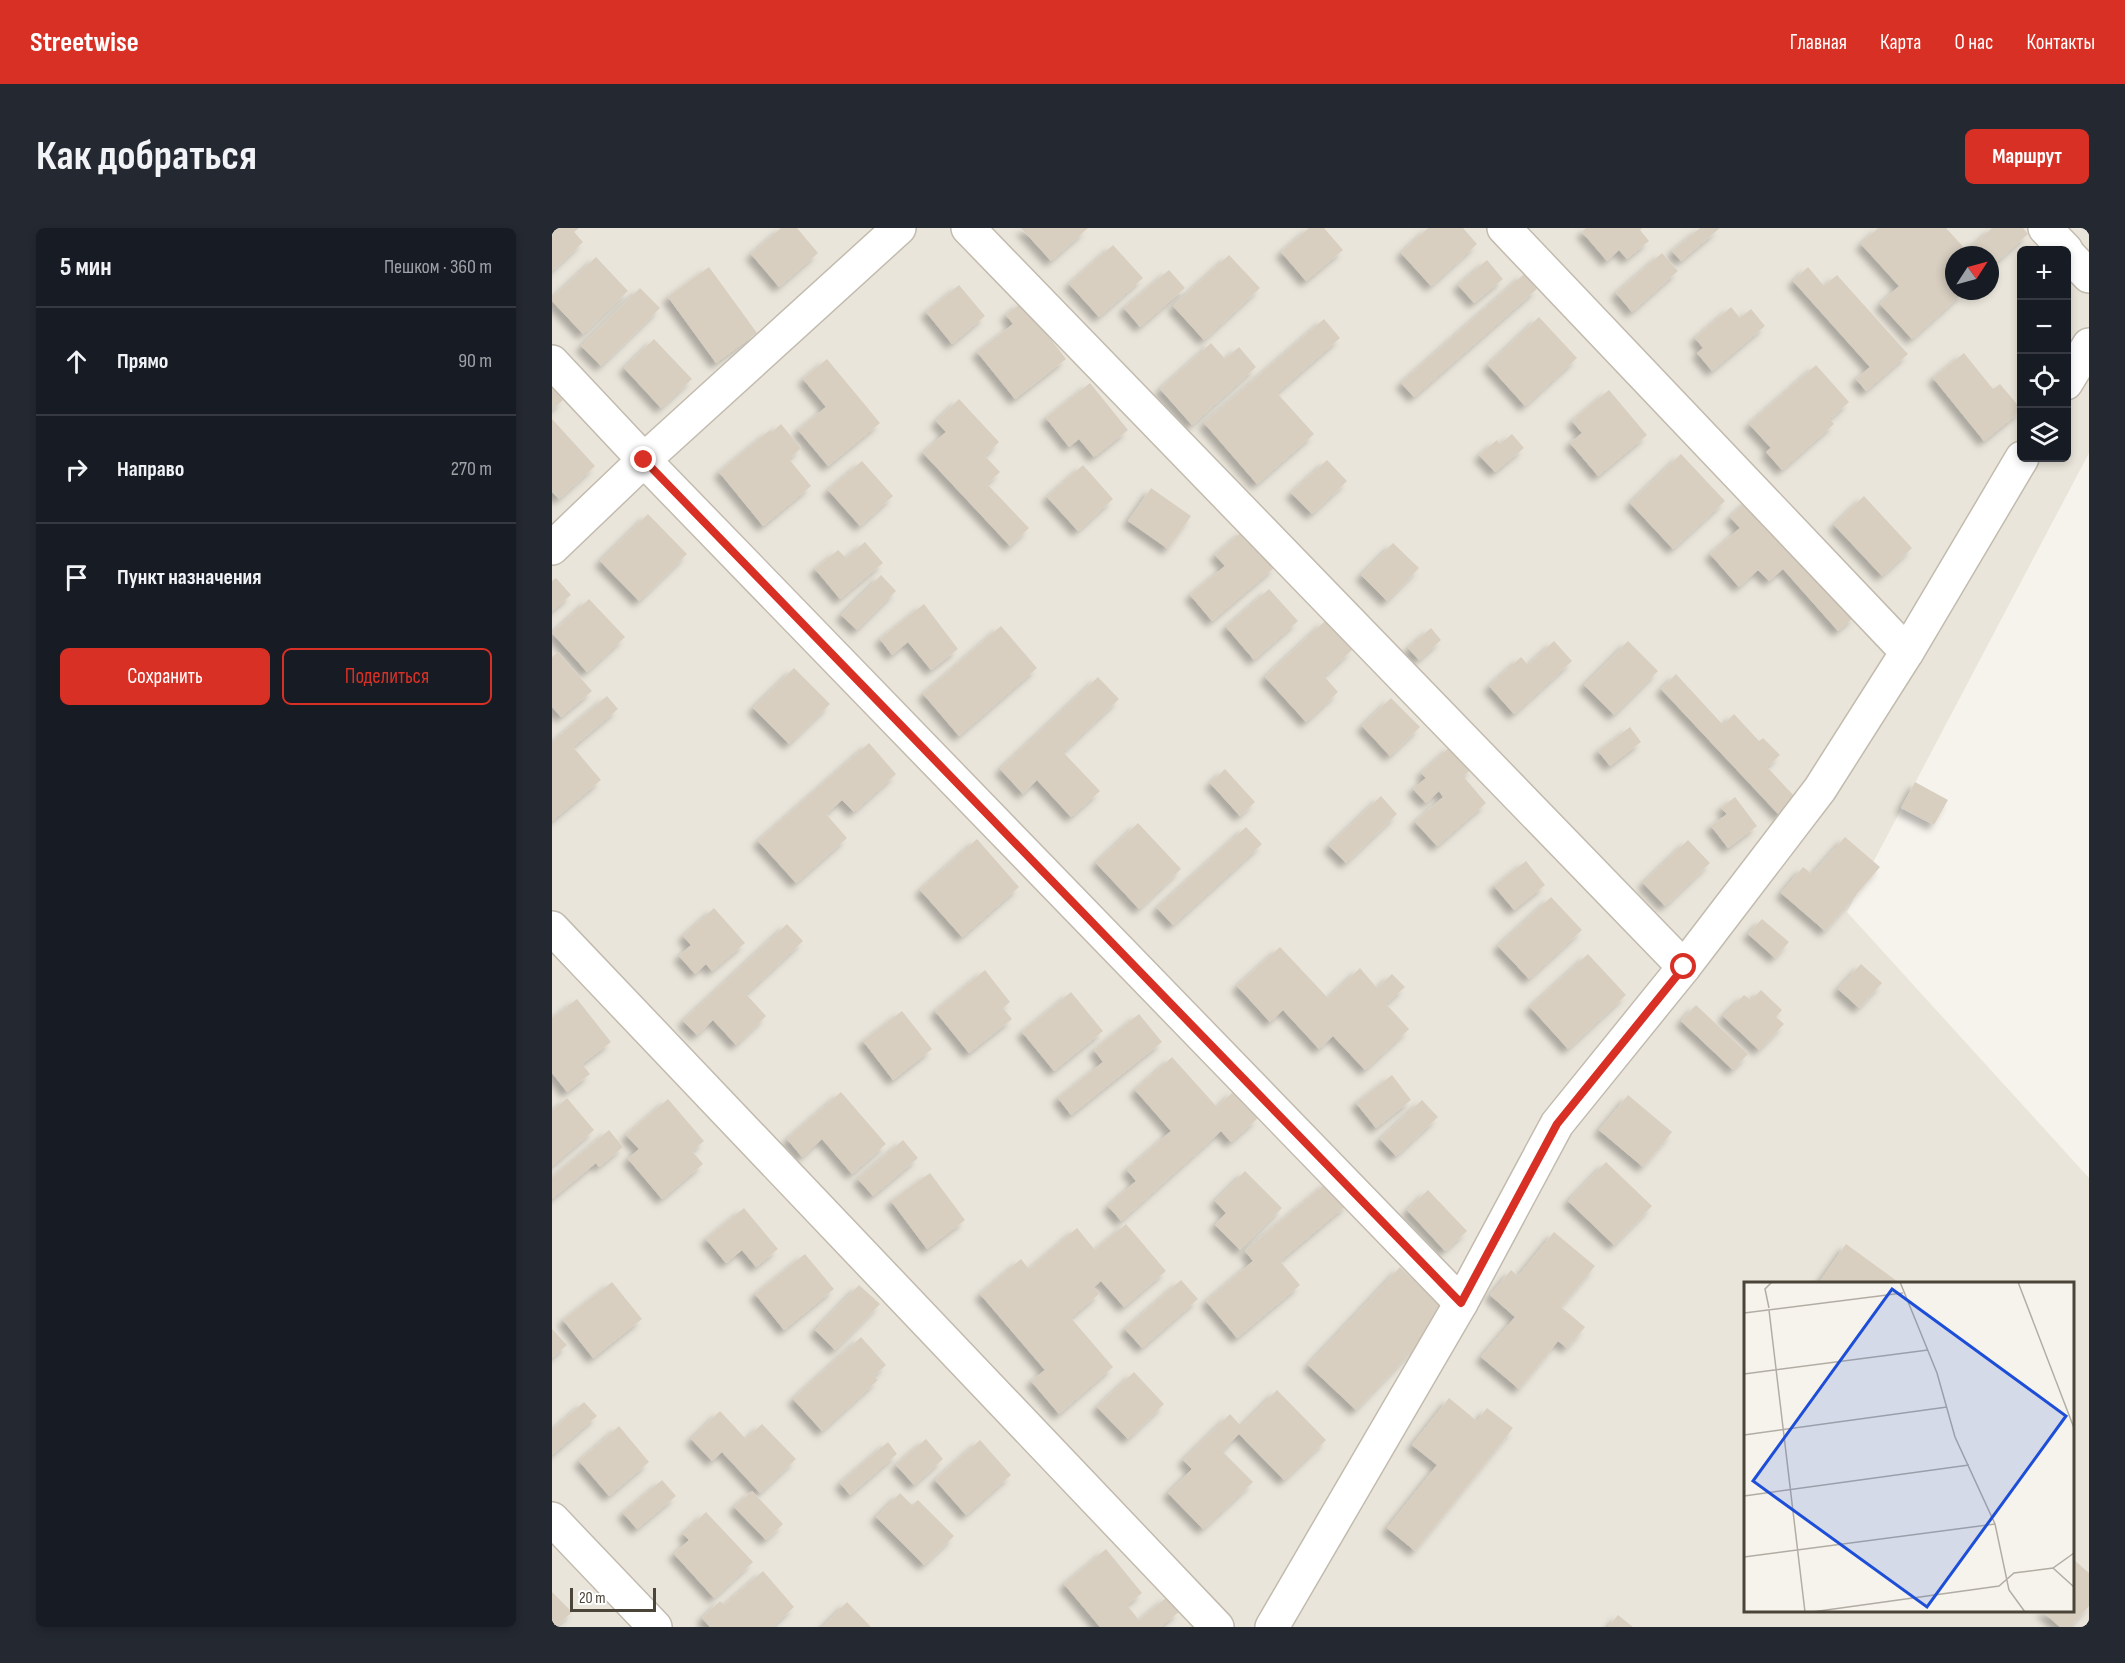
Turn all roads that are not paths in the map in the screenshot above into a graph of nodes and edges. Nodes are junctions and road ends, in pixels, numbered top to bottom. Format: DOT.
graph roads {
  1 [pos="900,228"];
  2 [pos="968,228"];
  3 [pos="1504,228"];
  4 [pos="2045,228"];
  5 [pos="2061,246"];
  6 [pos="2071,256"];
  7 [pos="2089,276"];
  8 [pos="2089,345"];
  9 [pos="552,362"];
  10 [pos="2071,376"];
  11 [pos="644,460"];
  12 [pos="2020,462"];
  13 [pos="552,548"];
  14 [pos="1907,652"];
  15 [pos="552,928"];
  16 [pos="1684,967"];
  17 [pos="1461,1303"];
  18 [pos="552,1520"];
  19 [pos="655,1627"];
  20 [pos="1217,1627"];
  21 [pos="1272,1627"];
  1 -- 11 [label="street"];
  2 -- 16 [label="street"];
  3 -- 14 [label="street"];
  4 -- 5 [label="street"];
  6 -- 7 [label="street"];
  8 -- 10 [label="street"];
  9 -- 11 [label="street"];
  11 -- 13 [label="street"];
  11 -- 17 [label="street"];
  12 -- 14 [label="street"];
  14 -- 16 [label="street"];
  15 -- 20 [label="street"];
  16 -- 17 [label="street"];
  17 -- 21 [label="street"];
  18 -- 19 [label="street"];
}
